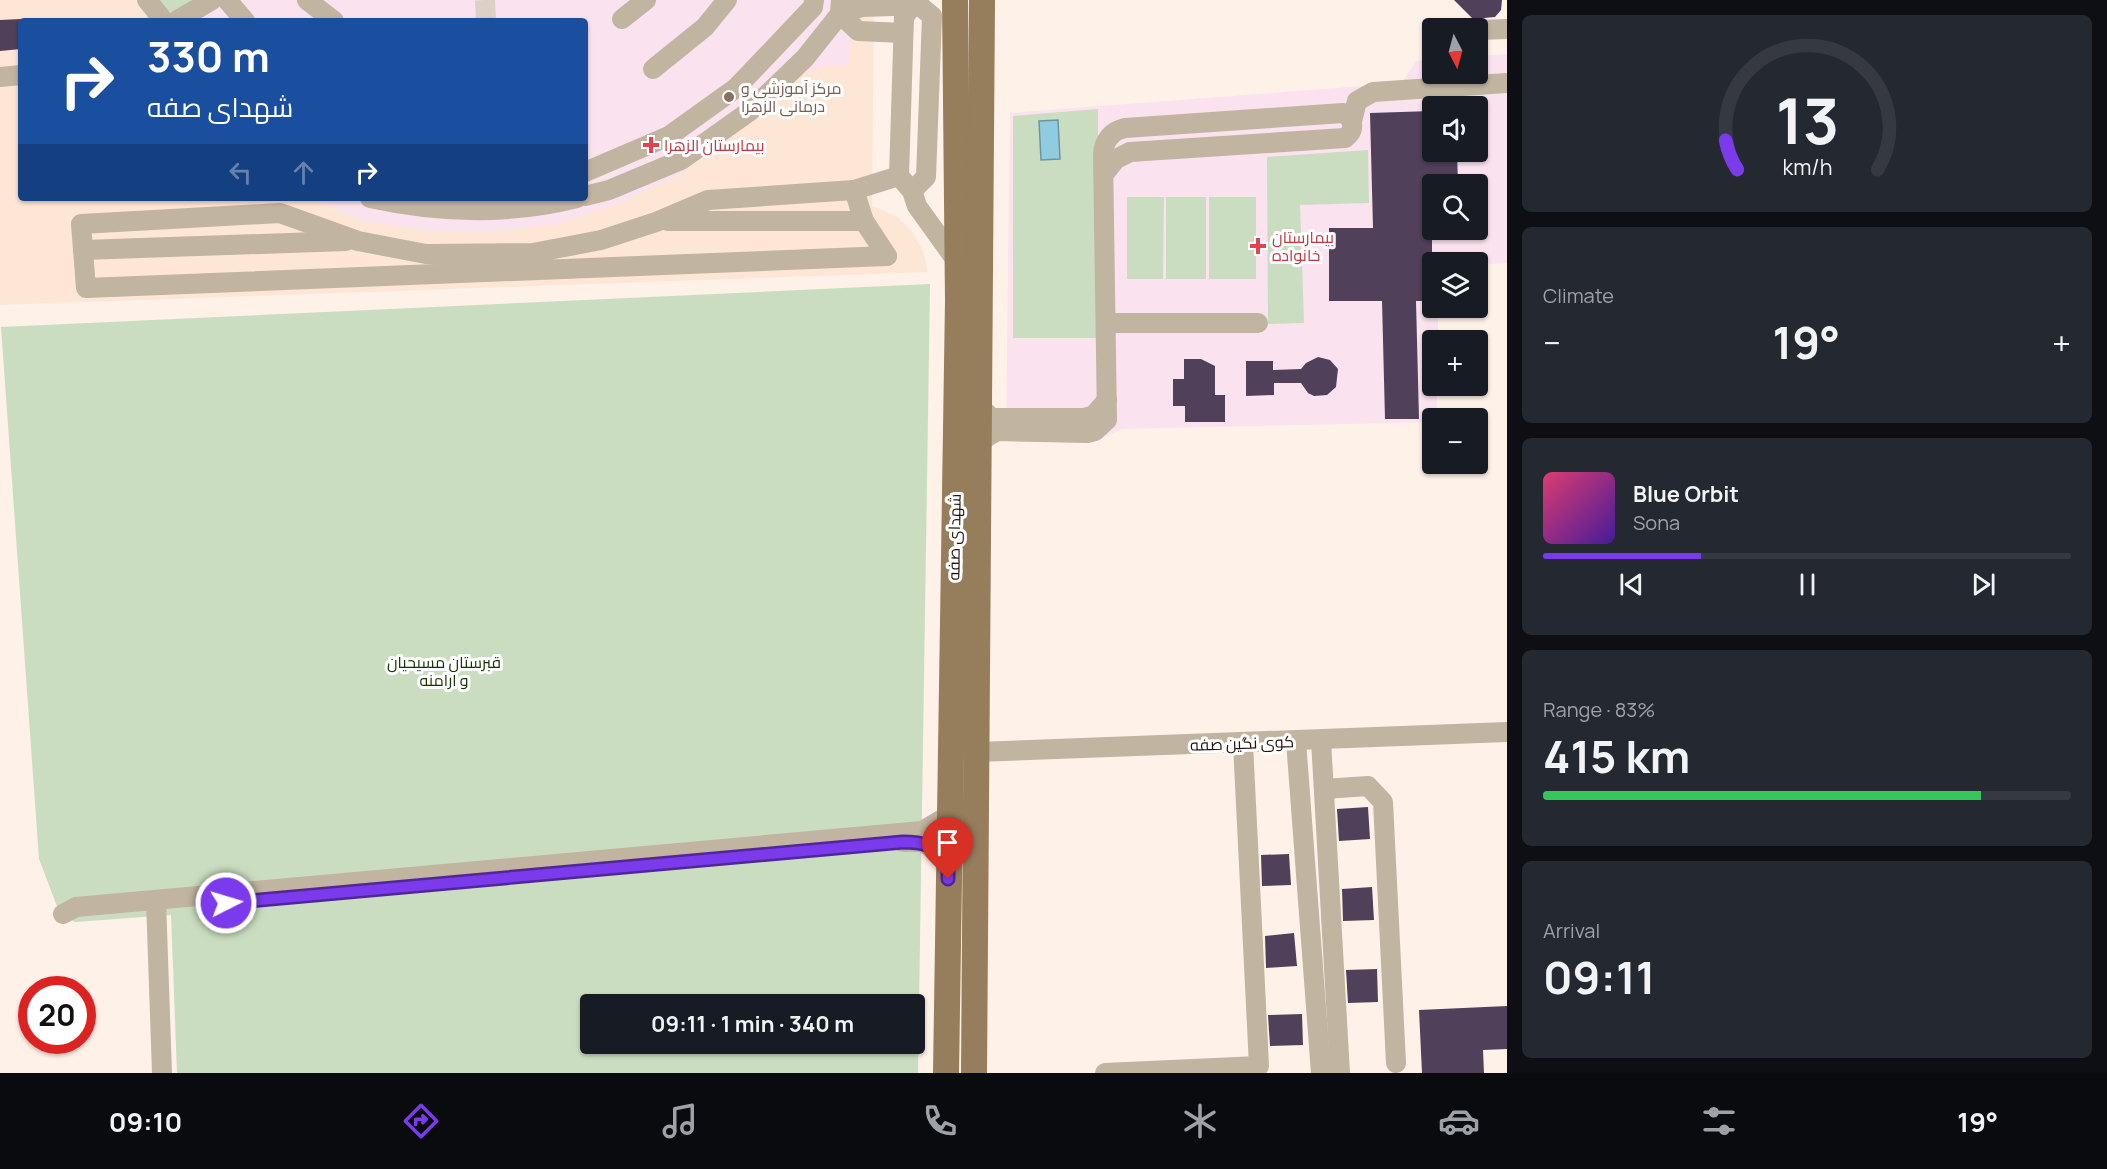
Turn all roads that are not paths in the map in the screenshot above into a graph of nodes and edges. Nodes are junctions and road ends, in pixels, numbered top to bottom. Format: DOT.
graph roads {
  1 [pos="147,0"];
  2 [pos="212,0"];
  3 [pos="227,0"];
  4 [pos="307,0"];
  5 [pos="646,0"];
  6 [pos="727,0"];
  7 [pos="955,0"];
  8 [pos="982,0"];
  9 [pos="917,1"];
  10 [pos="809,2"];
  11 [pos="841,7"];
  12 [pos="147,18"];
  13 [pos="162,18"];
  14 [pos="181,18"];
  15 [pos="242,18"];
  16 [pos="330,18"];
  17 [pos="622,19"];
  18 [pos="1507,29"];
  19 [pos="1488,30"];
  20 [pos="903,33"];
  21 [pos="652,69"];
  22 [pos="18,75"];
  23 [pos="0,76"];
  24 [pos="1507,83"];
  25 [pos="689,122"];
  26 [pos="700,147"];
  27 [pos="588,171"];
  28 [pos="906,184"];
  29 [pos="854,190"];
  30 [pos="588,195"];
  31 [pos="390,201"];
  32 [pos="566,201"];
  33 [pos="494,204"];
  34 [pos="658,221"];
  35 [pos="864,221"];
  36 [pos="358,240"];
  37 [pos="83,250"];
  38 [pos="958,263"];
  39 [pos="1106,323"];
  40 [pos="1258,323"];
  41 [pos="1107,400"];
  42 [pos="980,407"];
  43 [pos="979,446"];
  44 [pos="1507,732"];
  45 [pos="1321,740"];
  46 [pos="1296,741"];
  47 [pos="1243,744"];
  48 [pos="977,752"];
  49 [pos="1324,789"];
  50 [pos="949,815"];
  51 [pos="948,860"];
  52 [pos="156,904"];
  53 [pos="1396,1063"];
  54 [pos="162,1073"];
  55 [pos="946,1073"];
  56 [pos="974,1073"];
  57 [pos="1105,1073"];
  58 [pos="1321,1073"];
  59 [pos="1340,1073"];
  1 -- 12 [label="lane"];
  1 -- 13 [label="lane"];
  2 -- 14 [label="lane"];
  3 -- 15 [label="lane"];
  4 -- 16 [label="lane"];
  5 -- 17 [label="lane"];
  6 -- 21 [label="lane"];
  7 -- 38 [label="main road, شهدای صفه"];
  8 -- 42 [label="main road, شهدای صفه"];
  9 -- 11 [label="lane"];
  9 -- 20 [label="lane"];
  9 -- 28 [label="lane"];
  10 -- 11 [label="lane"];
  10 -- 25 [label="lane"];
  11 -- 20 [label="lane"];
  11 -- 26 [label="lane"];
  18 -- 19 [label="lane"];
  20 -- 28 [label="lane"];
  22 -- 23 [label="lane"];
  24 -- 39 [label="lane"];
  25 -- 26 [label="lane"];
  25 -- 27 [label="lane"];
  26 -- 30 [label="lane"];
  28 -- 29 [label="lane"];
  28 -- 38 [label="lane"];
  29 -- 34 [label="lane"];
  29 -- 35 [label="lane"];
  31 -- 33 [label="lane"];
  32 -- 33 [label="lane"];
  34 -- 35 [label="lane"];
  34 -- 36 [label="lane"];
  35 -- 37 [label="lane"];
  36 -- 37 [label="lane"];
  36 -- 37 [label="lane"];
  38 -- 50 [label="main road, شهدای صفه"];
  39 -- 40 [label="lane"];
  39 -- 41 [label="lane"];
  41 -- 42 [label="lane"];
  41 -- 43 [label="lane"];
  42 -- 43 [label="main road, شهدای صفه"];
  43 -- 48 [label="main road, شهدای صفه"];
  44 -- 45 [label="lane, کوی نگین صفه"];
  45 -- 46 [label="lane, کوی نگین صفه"];
  45 -- 49 [label="lane"];
  46 -- 47 [label="lane, کوی نگین صفه"];
  46 -- 58 [label="lane"];
  47 -- 48 [label="lane, کوی نگین صفه"];
  47 -- 57 [label="lane"];
  48 -- 56 [label="main road, شهدای صفه"];
  49 -- 53 [label="lane"];
  49 -- 59 [label="lane"];
  50 -- 51 [label="main road, شهدای صفه"];
  50 -- 52 [label="lane"];
  51 -- 52 [label="lane"];
  51 -- 55 [label="main road, شهدای صفه"];
  52 -- 54 [label="lane"];
}
